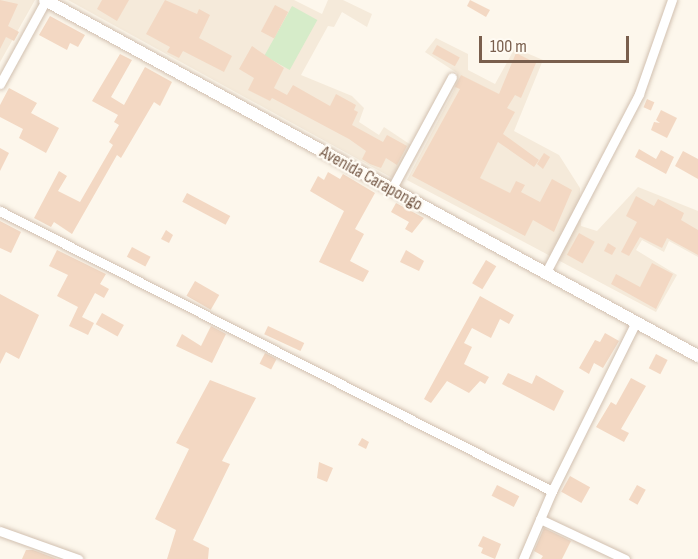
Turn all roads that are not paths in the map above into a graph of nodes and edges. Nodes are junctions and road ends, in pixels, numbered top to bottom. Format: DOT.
graph roads {
  1 [pos="46,0"];
  2 [pos="672,0"];
  3 [pos="452,77"];
  4 [pos="0,84"];
  5 [pos="391,190"];
  6 [pos="0,211"];
  7 [pos="545,274"];
  8 [pos="636,322"];
  9 [pos="698,356"];
  10 [pos="552,491"];
  11 [pos="540,519"];
  12 [pos="0,531"];
  13 [pos="78,559"];
  14 [pos="523,559"];
  15 [pos="625,559"];
  1 -- 4 [label="street"];
  1 -- 5 [label="street, Avenida Carapongo"];
  2 -- 7 [label="street"];
  3 -- 5 [label="street"];
  5 -- 7 [label="street, Avenida Carapongo"];
  6 -- 10 [label="street"];
  7 -- 8 [label="street, Avenida Carapongo"];
  8 -- 9 [label="street, Avenida Carapongo"];
  8 -- 10 [label="street"];
  10 -- 11 [label="street"];
  11 -- 14 [label="street"];
  11 -- 15 [label="street"];
  12 -- 13 [label="street"];
}
